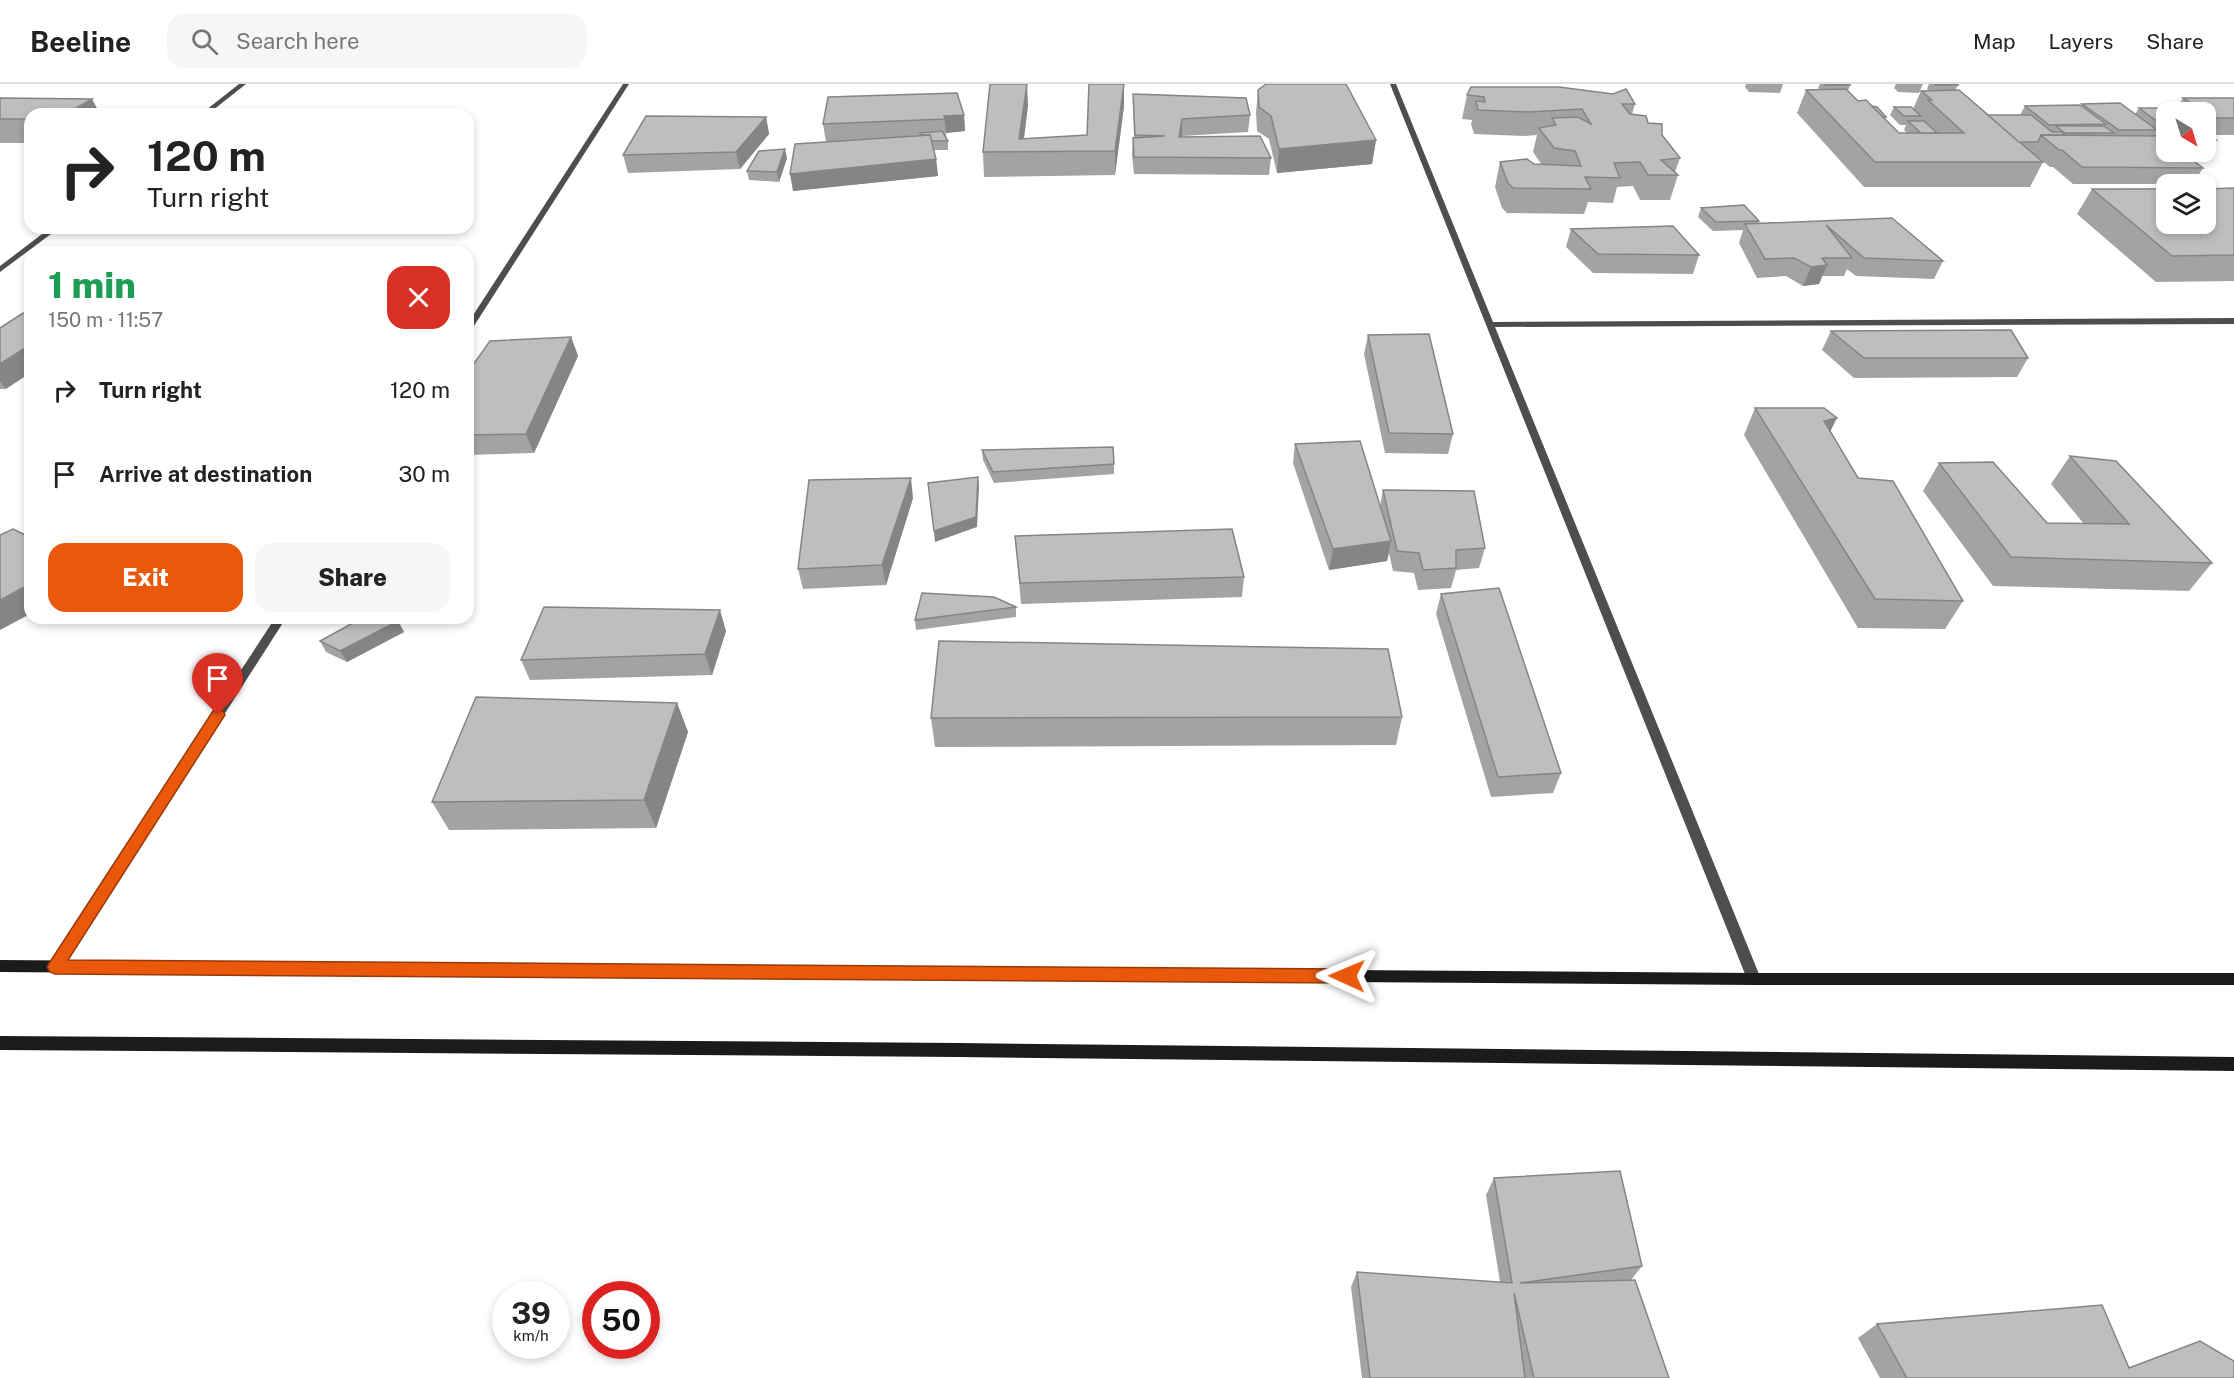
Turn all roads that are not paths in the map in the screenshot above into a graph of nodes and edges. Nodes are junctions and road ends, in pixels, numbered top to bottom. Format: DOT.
graph roads {
  1 [pos="243,84"];
  2 [pos="626,84"];
  3 [pos="1393,84"];
  4 [pos="212,108"];
  5 [pos="47,234"];
  6 [pos="31,246"];
  7 [pos="24,252"];
  8 [pos="0,270"];
  9 [pos="474,320"];
  10 [pos="2234,321"];
  11 [pos="1490,325"];
  12 [pos="277,624"];
  13 [pos="0,966"];
  14 [pos="55,967"];
  15 [pos="1754,979"];
  16 [pos="2234,979"];
  17 [pos="0,1043"];
  18 [pos="2234,1064"];
  1 -- 4 [label="street"];
  2 -- 9 [label="street"];
  3 -- 11 [label="street"];
  5 -- 6 [label="street"];
  7 -- 8 [label="street"];
  10 -- 11 [label="street"];
  11 -- 15 [label="street"];
  12 -- 14 [label="street"];
  13 -- 14 [label="main road"];
  14 -- 15 [label="main road"];
  15 -- 16 [label="main road"];
  17 -- 18 [label="main road"];
}
